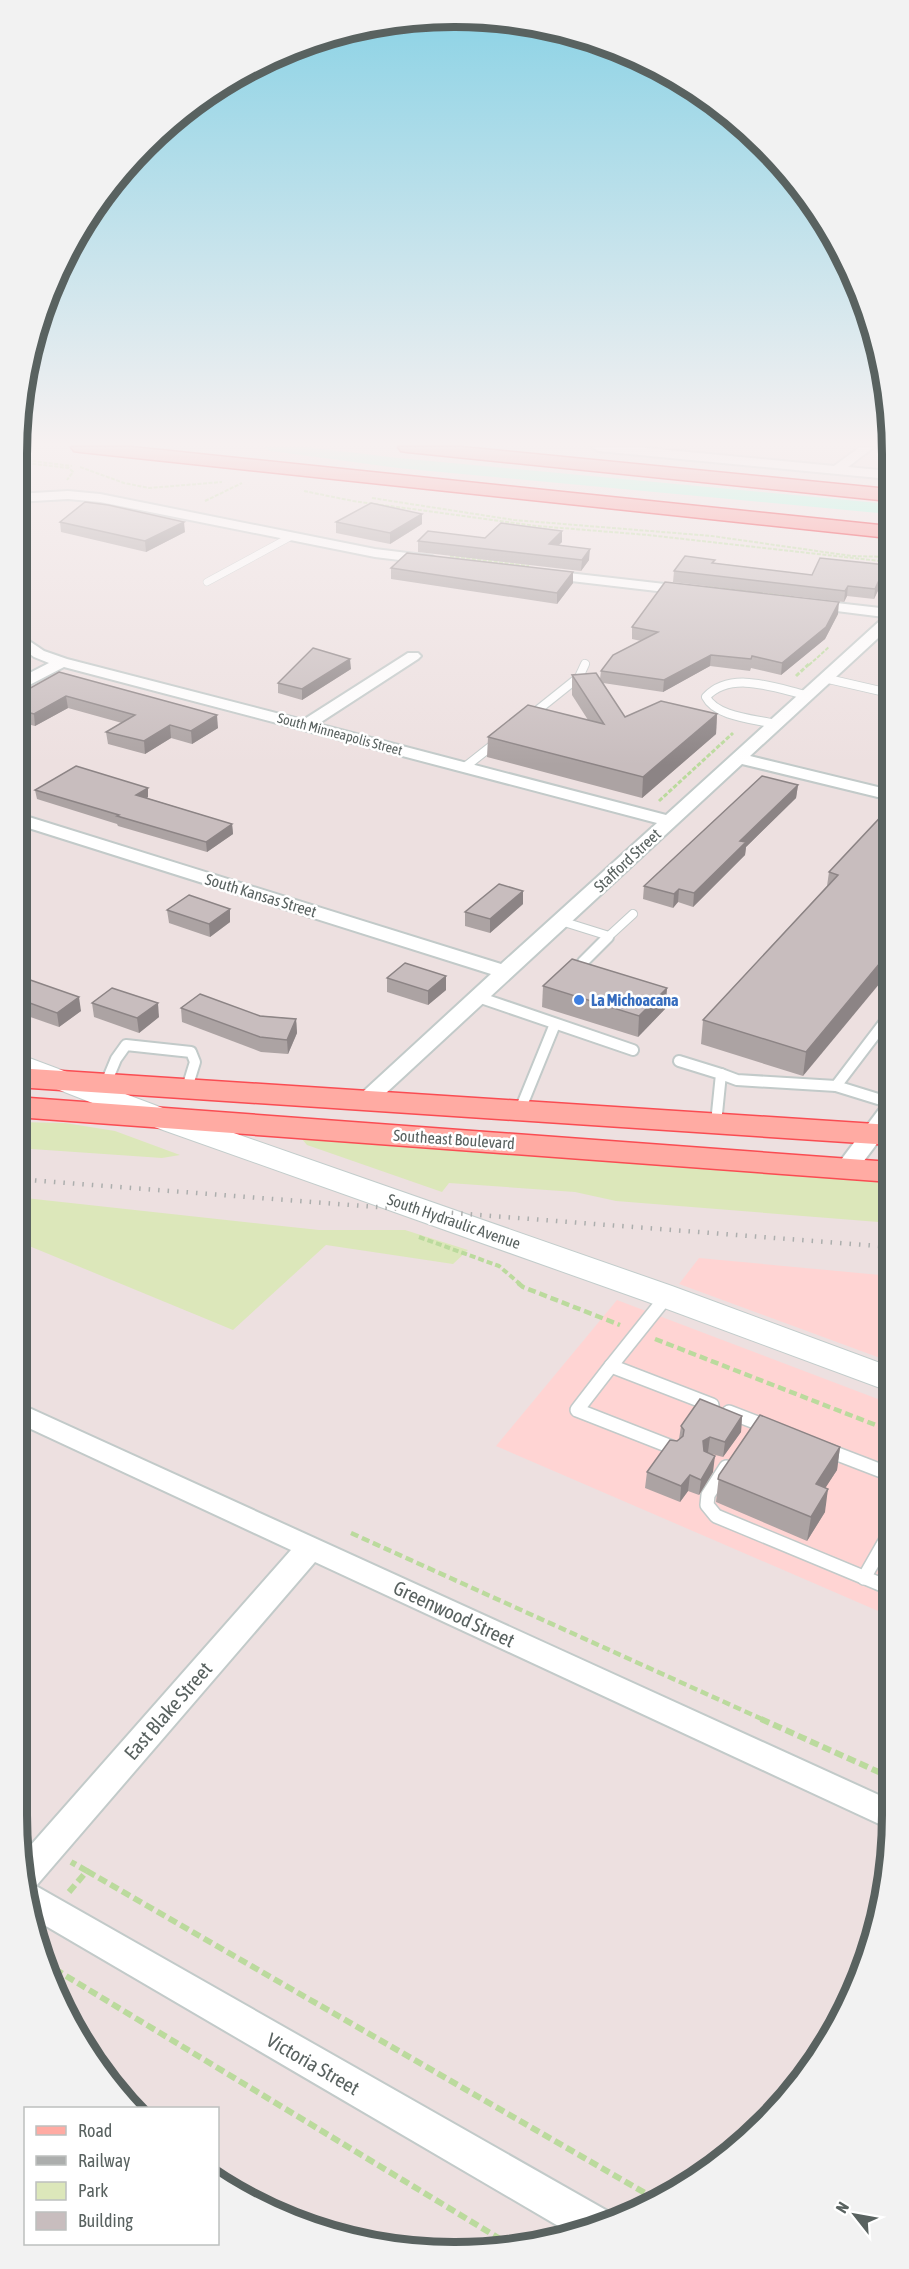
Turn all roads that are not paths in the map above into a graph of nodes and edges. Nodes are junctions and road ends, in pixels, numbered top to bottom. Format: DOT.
graph roads {
  1 [pos="261,553"];
  2 [pos="374,553"];
  3 [pos="441,562"];
  4 [pos="531,573"];
  5 [pos="207,582"];
  6 [pos="705,592"];
  7 [pos="799,603"];
  8 [pos="882,612"];
  9 [pos="882,626"];
  10 [pos="27,645"];
  11 [pos="412,656"];
  12 [pos="62,663"];
  13 [pos="585,664"];
  14 [pos="824,678"];
  15 [pos="27,681"];
  16 [pos="882,691"];
  17 [pos="806,695"];
  18 [pos="775,723"];
  19 [pos="306,725"];
  20 [pos="518,725"];
  21 [pos="509,732"];
  22 [pos="738,758"];
  23 [pos="465,767"];
  24 [pos="882,793"];
  25 [pos="27,821"];
  26 [pos="669,821"];
  27 [pos="633,914"];
  28 [pos="561,921"];
  29 [pos="609,936"];
  30 [pos="583,962"];
  31 [pos="505,972"];
  32 [pos="478,997"];
  33 [pos="555,1024"];
  34 [pos="882,1028"];
  35 [pos="633,1050"];
  36 [pos="679,1061"];
  37 [pos="27,1066"];
  38 [pos="720,1074"];
  39 [pos="27,1078"];
  40 [pos="63,1080"];
  41 [pos="836,1086"];
  42 [pos="882,1099"];
  43 [pos="365,1100"];
  44 [pos="27,1108"];
  45 [pos="520,1110"];
  46 [pos="157,1117"];
  47 [pos="716,1124"];
  48 [pos="882,1126"];
  49 [pos="882,1129"];
  50 [pos="846,1169"];
  51 [pos="882,1171"];
  52 [pos="667,1296"];
  53 [pos="611,1366"];
  54 [pos="882,1377"];
  55 [pos="27,1416"];
  56 [pos="777,1431"];
  57 [pos="819,1447"];
  58 [pos="674,1448"];
  59 [pos="709,1461"];
  60 [pos="882,1470"];
  61 [pos="882,1546"];
  62 [pos="309,1548"];
  63 [pos="864,1578"];
  64 [pos="882,1585"];
  65 [pos="882,1811"];
  66 [pos="31,1869"];
  67 [pos="36,1903"];
  68 [pos="586,2221"];
  1 -- 5 [label="lane"];
  2 -- 3 [label="street"];
  4 -- 6 [label="street"];
  7 -- 8 [label="street"];
  9 -- 14 [label="street, Stafford Street"];
  10 -- 12 [label="street, South Minneapolis Street"];
  11 -- 19 [label="street"];
  12 -- 15 [label="street"];
  12 -- 19 [label="street, South Minneapolis Street"];
  13 -- 20 [label="lane"];
  14 -- 16 [label="lane"];
  14 -- 17 [label="street, Stafford Street"];
  17 -- 18 [label="street, Stafford Street"];
  17 -- 18 [label="lane"];
  18 -- 22 [label="street, Stafford Street"];
  19 -- 23 [label="street, South Minneapolis Street"];
  21 -- 23 [label="lane"];
  22 -- 24 [label="street"];
  22 -- 26 [label="street, Stafford Street"];
  23 -- 26 [label="street, South Minneapolis Street"];
  25 -- 31 [label="street, South Kansas Street"];
  26 -- 28 [label="street, Stafford Street"];
  27 -- 29 [label="lane"];
  28 -- 29 [label="lane"];
  28 -- 31 [label="street, Stafford Street"];
  29 -- 30 [label="lane"];
  31 -- 32 [label="street, Stafford Street"];
  32 -- 33 [label="lane"];
  32 -- 43 [label="street, Stafford Street"];
  33 -- 35 [label="lane"];
  33 -- 45 [label="lane"];
  34 -- 41 [label="lane"];
  36 -- 38 [label="lane"];
  37 -- 40 [label="street, South Hydraulic Avenue"];
  38 -- 41 [label="lane"];
  38 -- 47 [label="lane"];
  39 -- 40 [label="main road, Southeast Boulevard"];
  40 -- 43 [label="main road, Southeast Boulevard"];
  40 -- 46 [label="street, South Hydraulic Avenue"];
  41 -- 42 [label="lane"];
  43 -- 45 [label="main road, Southeast Boulevard"];
  44 -- 46 [label="main road, Southeast Boulevard"];
  45 -- 47 [label="main road, Southeast Boulevard"];
  46 -- 50 [label="main road, Southeast Boulevard"];
  46 -- 52 [label="street, South Hydraulic Avenue"];
  47 -- 48 [label="main road, Southeast Boulevard"];
  49 -- 50 [label="street"];
  50 -- 51 [label="main road, Southeast Boulevard"];
  52 -- 53 [label="lane"];
  52 -- 54 [label="street, South Hydraulic Avenue"];
  53 -- 56 [label="lane"];
  53 -- 58 [label="lane"];
  55 -- 62 [label="street, Greenwood Street"];
  57 -- 60 [label="lane"];
  59 -- 63 [label="lane"];
  61 -- 63 [label="lane"];
  62 -- 65 [label="street, Greenwood Street"];
  62 -- 66 [label="street, East Blake Street"];
  63 -- 64 [label="lane"];
  67 -- 68 [label="street, Victoria Street"];
}
